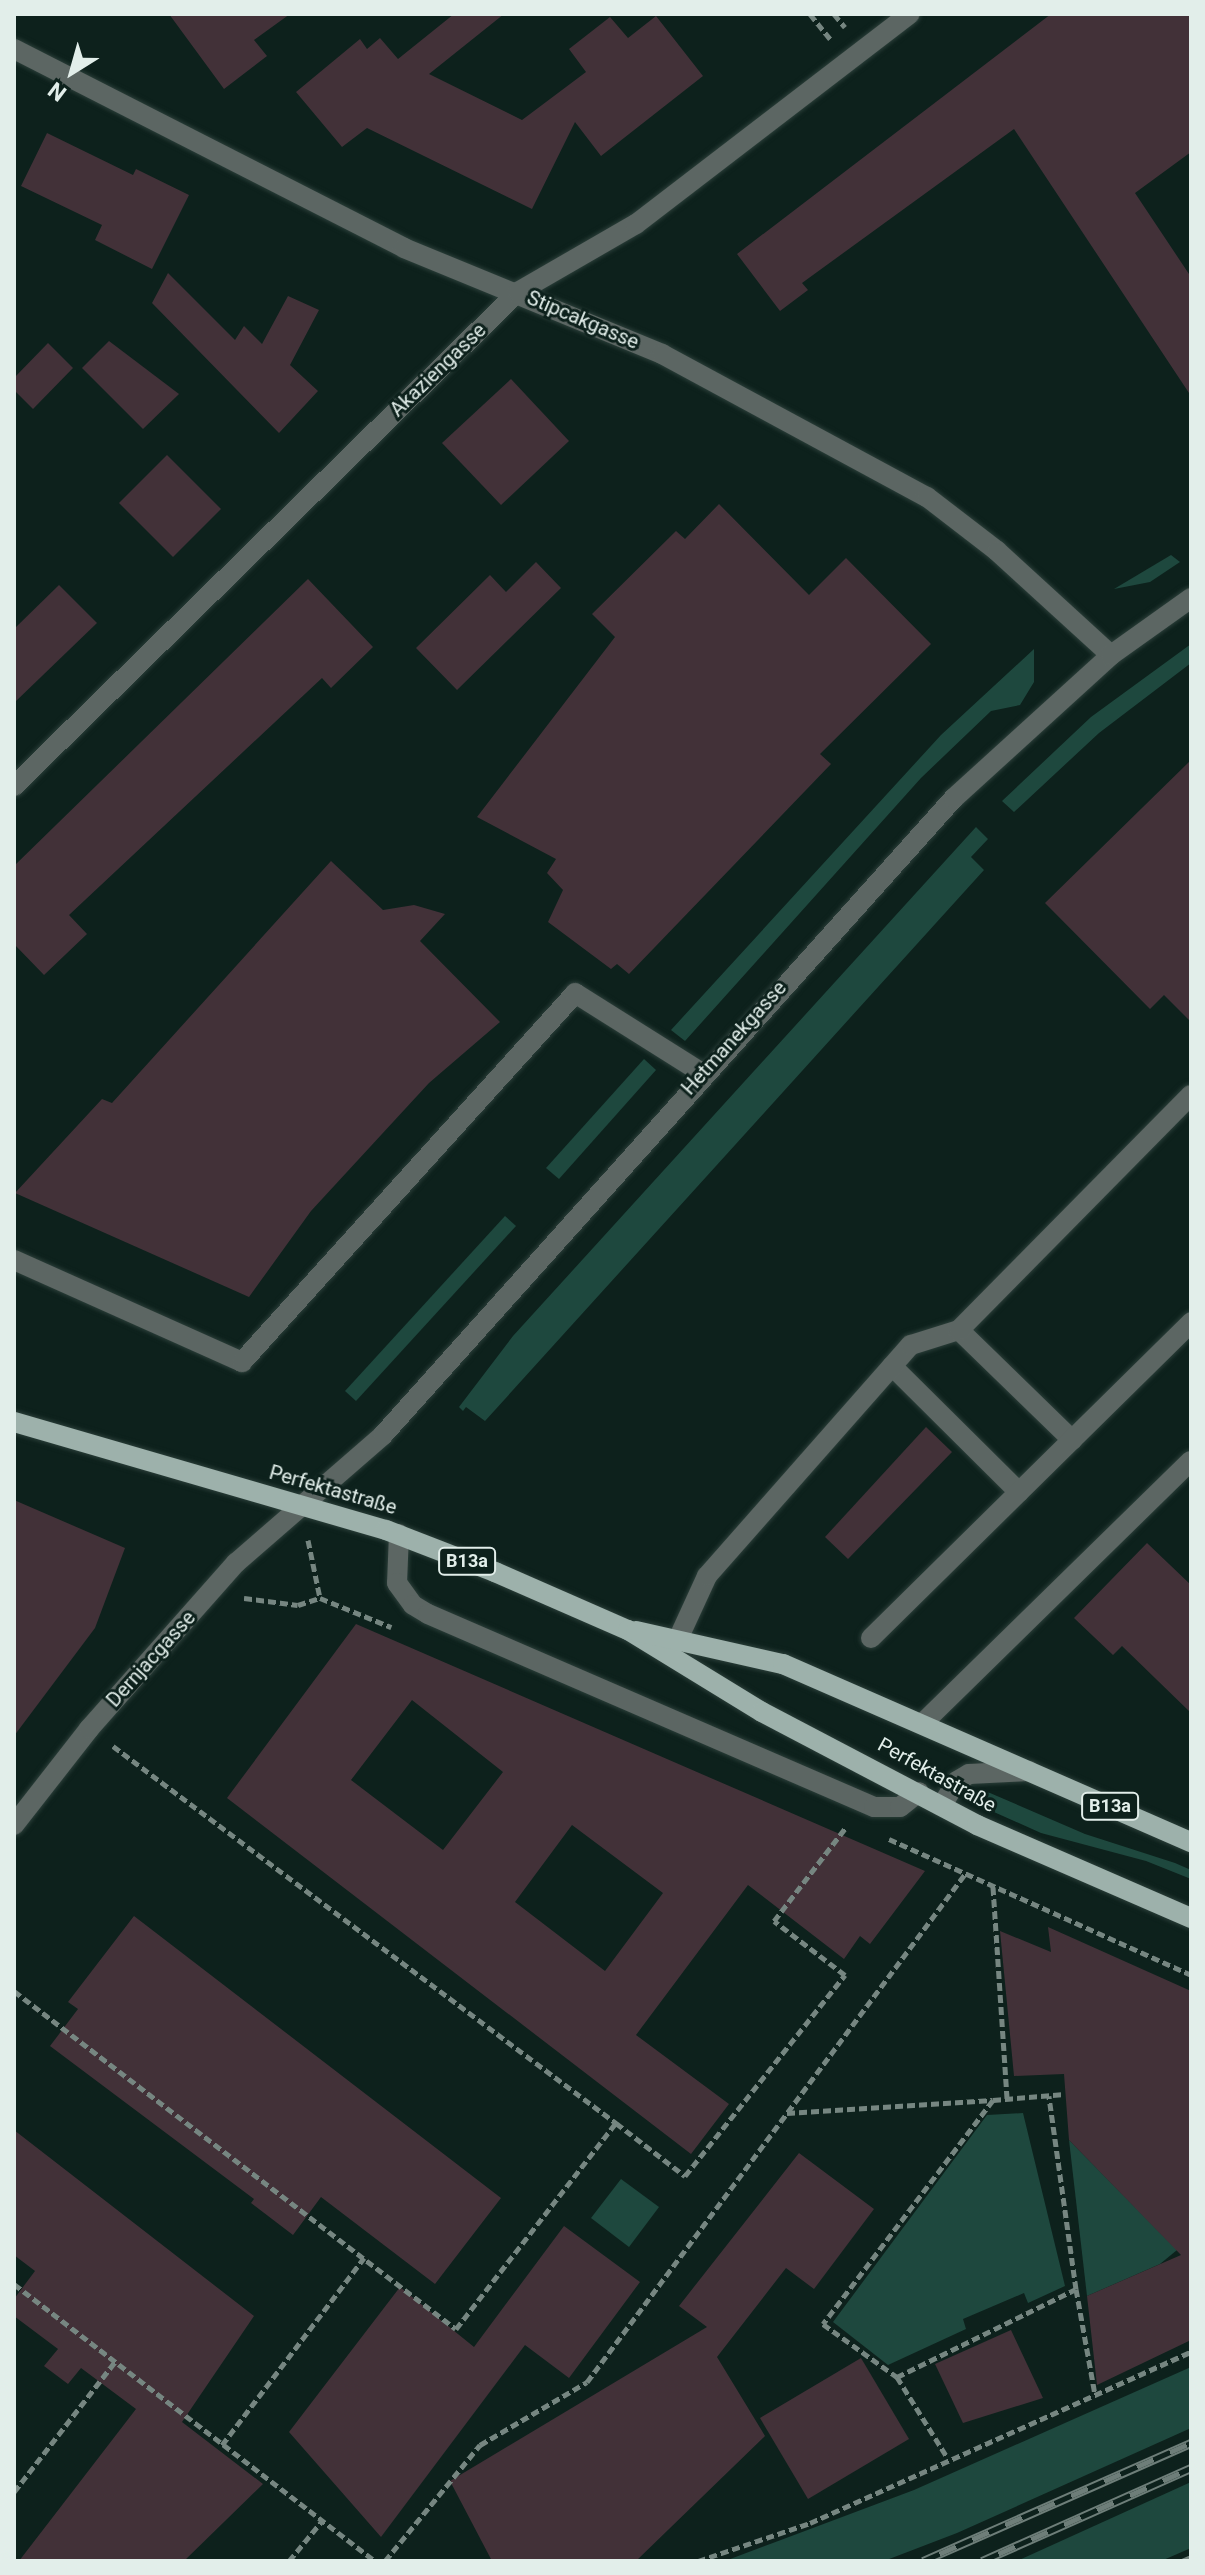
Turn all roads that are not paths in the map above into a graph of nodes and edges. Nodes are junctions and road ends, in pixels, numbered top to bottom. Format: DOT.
graph roads {
  1 [pos="910,14"];
  2 [pos="14,49"];
  3 [pos="518,292"];
  4 [pos="1191,598"];
  5 [pos="1111,655"];
  6 [pos="14,786"];
  7 [pos="702,1073"];
  8 [pos="1191,1095"];
  9 [pos="14,1260"];
  10 [pos="1191,1322"];
  11 [pos="959,1330"];
  12 [pos="892,1366"];
  13 [pos="14,1422"];
  14 [pos="1072,1440"];
  15 [pos="1191,1461"];
  16 [pos="1019,1492"];
  17 [pos="301,1504"];
  18 [pos="399,1534"];
  19 [pos="628,1630"];
  20 [pos="679,1637"];
  21 [pos="871,1638"];
  22 [pos="922,1724"];
  23 [pos="1029,1771"];
  24 [pos="919,1792"];
  25 [pos="942,1805"];
  26 [pos="14,1825"];
  27 [pos="1191,1842"];
  28 [pos="1189,1916"];
  1 -- 3 [label="street, Akaziengasse"];
  2 -- 3 [label="street, Stipcakgasse"];
  3 -- 5 [label="street, Stipcakgasse"];
  3 -- 6 [label="street, Akaziengasse"];
  4 -- 5 [label="street, Hetmanekgasse"];
  5 -- 7 [label="street, Hetmanekgasse"];
  7 -- 9 [label="street"];
  7 -- 17 [label="street, Hetmanekgasse"];
  8 -- 11 [label="street"];
  10 -- 14 [label="street"];
  11 -- 12 [label="street"];
  11 -- 14 [label="street"];
  12 -- 16 [label="street"];
  12 -- 20 [label="street"];
  13 -- 17 [label="main road, Perfektastraße / B13a"];
  14 -- 16 [label="street"];
  15 -- 22 [label="street"];
  16 -- 21 [label="street"];
  17 -- 18 [label="main road, Perfektastraße / B13a"];
  17 -- 26 [label="street, Dernjacgasse"];
  18 -- 19 [label="main road, Perfektastraße / B13a"];
  18 -- 24 [label="street"];
  19 -- 20 [label="main road, Perfektastraße / B13a"];
  19 -- 24 [label="main road, Perfektastraße / B13a"];
  20 -- 22 [label="main road, Perfektastraße / B13a"];
  22 -- 23 [label="main road, Perfektastraße / B13a"];
  23 -- 25 [label="street"];
  23 -- 27 [label="main road, Perfektastraße / B13a"];
  24 -- 25 [label="main road, Perfektastraße / B13a"];
  25 -- 28 [label="main road, Perfektastraße / B13a"];
}
